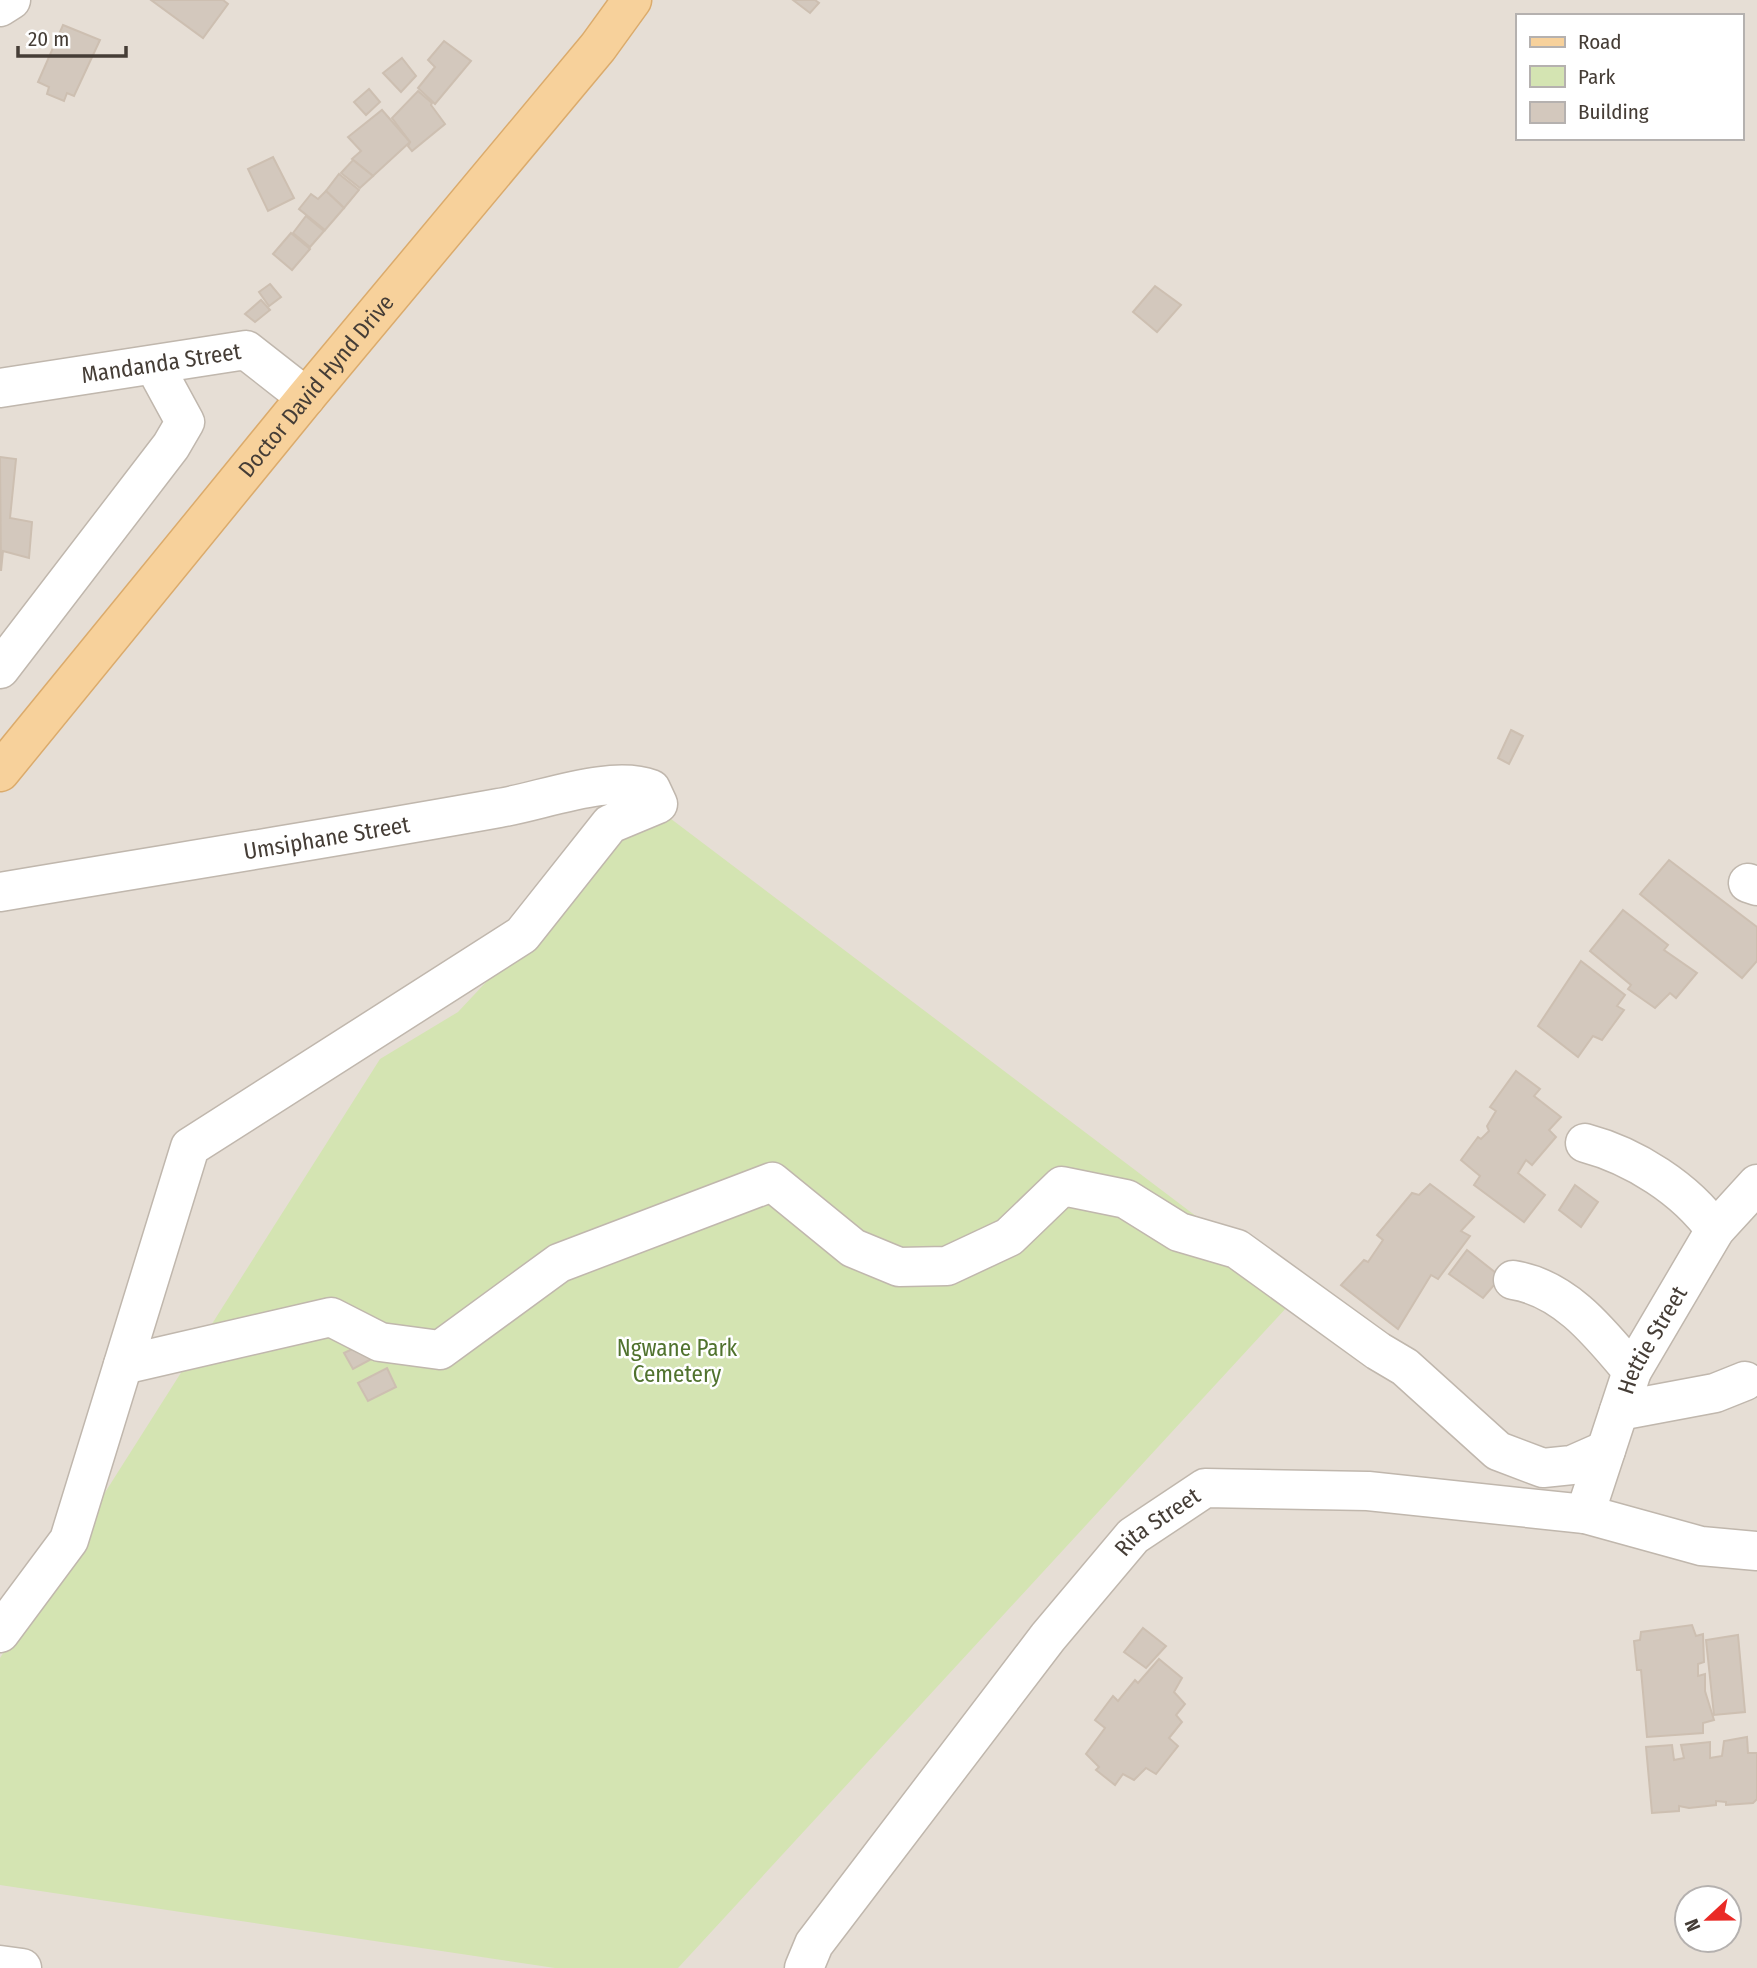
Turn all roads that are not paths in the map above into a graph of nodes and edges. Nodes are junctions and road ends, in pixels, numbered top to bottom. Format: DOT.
graph roads {
  1 [pos="11,0"];
  2 [pos="632,0"];
  3 [pos="0,7"];
  4 [pos="154,365"];
  5 [pos="0,388"];
  6 [pos="306,397"];
  7 [pos="0,669"];
  8 [pos="0,772"];
  9 [pos="0,892"];
  10 [pos="1585,1143"];
  11 [pos="1757,1184"];
  12 [pos="1715,1230"];
  13 [pos="1513,1280"];
  14 [pos="123,1365"];
  15 [pos="1632,1371"];
  16 [pos="1745,1381"];
  17 [pos="1619,1411"];
  18 [pos="1606,1450"];
  19 [pos="1585,1514"];
  20 [pos="1757,1551"];
  21 [pos="0,1633"];
  22 [pos="0,1965"];
  23 [pos="22,1968"];
  24 [pos="804,1968"];
  1 -- 3 [label="street"];
  2 -- 6 [label="main road, Doctor David Hynd Drive"];
  4 -- 5 [label="street, Mandanda Street"];
  4 -- 6 [label="street, Mandanda Street"];
  4 -- 7 [label="street"];
  6 -- 8 [label="main road, Doctor David Hynd Drive"];
  9 -- 14 [label="street, Umsiphane Street"];
  10 -- 12 [label="street"];
  11 -- 12 [label="street, Hettie Street"];
  12 -- 15 [label="street, Hettie Street"];
  13 -- 15 [label="street"];
  14 -- 18 [label="street"];
  14 -- 21 [label="street"];
  15 -- 17 [label="street, Hettie Street"];
  16 -- 17 [label="street"];
  17 -- 18 [label="street, Hettie Street"];
  18 -- 19 [label="street, Hettie Street"];
  19 -- 20 [label="street, Rita Street"];
  19 -- 24 [label="street, Rita Street"];
  22 -- 23 [label="street"];
}
